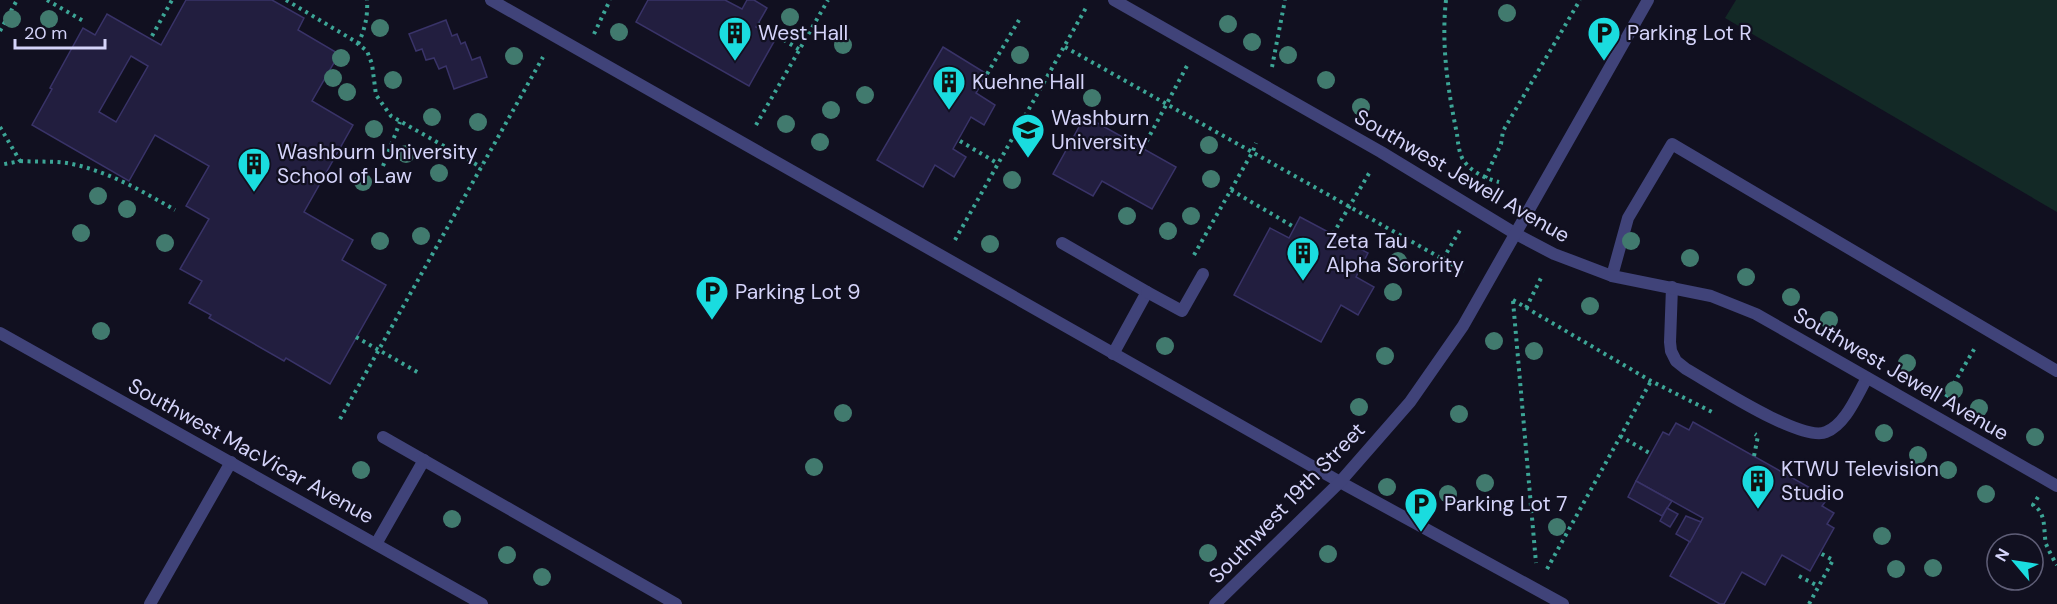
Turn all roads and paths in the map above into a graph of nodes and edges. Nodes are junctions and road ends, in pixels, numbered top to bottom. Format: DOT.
graph roads {
  1 [pos="17,0"];
  2 [pos="47,0"];
  3 [pos="172,0"];
  4 [pos="286,0"];
  5 [pos="297,0"];
  6 [pos="367,0"];
  7 [pos="491,0"];
  8 [pos="610,0"];
  9 [pos="828,0"];
  10 [pos="1114,0"];
  11 [pos="1285,0"];
  12 [pos="1446,0"];
  13 [pos="1580,0"];
  14 [pos="1648,0"];
  15 [pos="295,5"];
  16 [pos="1087,6"];
  17 [pos="1019,20"];
  18 [pos="85,22"];
  19 [pos="758,24"];
  20 [pos="0,31"];
  21 [pos="152,36"];
  22 [pos="593,36"];
  23 [pos="358,44"];
  24 [pos="1065,47"];
  25 [pos="1197,48"];
  26 [pos="800,50"];
  27 [pos="543,57"];
  28 [pos="1272,67"];
  29 [pos="987,74"];
  30 [pos="1167,103"];
  31 [pos="400,122"];
  32 [pos="0,127"];
  33 [pos="755,127"];
  34 [pos="960,141"];
  35 [pos="1256,143"];
  36 [pos="1143,148"];
  37 [pos="1253,151"];
  38 [pos="1381,152"];
  39 [pos="20,161"];
  40 [pos="997,163"];
  41 [pos="0,165"];
  42 [pos="383,166"];
  43 [pos="481,167"];
  44 [pos="1485,178"];
  45 [pos="1499,182"];
  46 [pos="1231,190"];
  47 [pos="1350,206"];
  48 [pos="175,210"];
  49 [pos="1294,227"];
  50 [pos="1460,230"];
  51 [pos="1333,234"];
  52 [pos="1516,234"];
  53 [pos="955,240"];
  54 [pos="1062,243"];
  55 [pos="1443,259"];
  56 [pos="1190,261"];
  57 [pos="1464,271"];
  58 [pos="1203,274"];
  59 [pos="1612,276"];
  60 [pos="1541,278"];
  61 [pos="1672,287"];
  62 [pos="1147,292"];
  63 [pos="1526,308"];
  64 [pos="1986,329"];
  65 [pos="0,333"];
  66 [pos="356,337"];
  67 [pos="378,350"];
  68 [pos="1113,354"];
  69 [pos="2057,371"];
  70 [pos="419,373"];
  71 [pos="1867,378"];
  72 [pos="1651,381"];
  73 [pos="1946,397"];
  74 [pos="1719,416"];
  75 [pos="340,419"];
  76 [pos="1748,431"];
  77 [pos="1620,436"];
  78 [pos="383,437"];
  79 [pos="1651,454"];
  80 [pos="1754,456"];
  81 [pos="424,460"];
  82 [pos="231,462"];
  83 [pos="1340,482"];
  84 [pos="2053,484"];
  85 [pos="376,544"];
  86 [pos="1820,553"];
  87 [pos="1536,563"];
  88 [pos="2057,565"];
  89 [pos="1547,569"];
  90 [pos="1799,576"];
  91 [pos="1818,586"];
  92 [pos="150,604"];
  93 [pos="482,604"];
  94 [pos="676,604"];
  95 [pos="1215,604"];
  96 [pos="1563,604"];
  97 [pos="1809,604"];
  1 -- 20 [label="path"];
  2 -- 18 [label="path"];
  3 -- 21 [label="path"];
  4 -- 15 [label="path"];
  5 -- 15 [label="path"];
  6 -- 23 [label="path"];
  7 -- 68 [label="street"];
  8 -- 22 [label="path"];
  9 -- 26 [label="path"];
  10 -- 25 [label="street, Southwest Jewell Avenue"];
  11 -- 28 [label="path"];
  12 -- 44 [label="path"];
  13 -- 44 [label="path"];
  14 -- 52 [label="street, Southwest 19th Street"];
  15 -- 23 [label="path"];
  16 -- 24 [label="path"];
  17 -- 29 [label="path"];
  19 -- 26 [label="path"];
  23 -- 31 [label="path"];
  24 -- 30 [label="path"];
  24 -- 40 [label="path"];
  25 -- 30 [label="path"];
  25 -- 38 [label="street, Southwest Jewell Avenue"];
  26 -- 33 [label="path"];
  27 -- 43 [label="path"];
  30 -- 36 [label="path"];
  30 -- 37 [label="path"];
  31 -- 42 [label="path"];
  31 -- 43 [label="path"];
  32 -- 39 [label="path"];
  34 -- 40 [label="path"];
  35 -- 37 [label="path"];
  37 -- 46 [label="path"];
  37 -- 47 [label="path"];
  38 -- 47 [label="path"];
  38 -- 52 [label="street, Southwest Jewell Avenue"];
  39 -- 41 [label="path"];
  39 -- 48 [label="path"];
  40 -- 53 [label="path"];
  43 -- 67 [label="path"];
  44 -- 45 [label="path"];
  46 -- 49 [label="path"];
  46 -- 56 [label="path"];
  47 -- 51 [label="path"];
  47 -- 55 [label="path"];
  50 -- 55 [label="path"];
  52 -- 59 [label="street, Southwest Jewell Avenue"];
  52 -- 83 [label="street, Southwest 19th Street"];
  54 -- 62 [label="street"];
  55 -- 57 [label="path"];
  58 -- 62 [label="street"];
  59 -- 61 [label="street, Southwest Jewell Avenue"];
  59 -- 64 [label="street"];
  60 -- 63 [label="path"];
  61 -- 71 [label="street, Southwest Jewell Avenue"];
  61 -- 71 [label="street"];
  62 -- 68 [label="street"];
  63 -- 72 [label="path"];
  63 -- 87 [label="path"];
  64 -- 69 [label="street"];
  64 -- 73 [label="path"];
  65 -- 82 [label="street, Southwest MacVicar Avenue"];
  66 -- 67 [label="path"];
  67 -- 70 [label="path"];
  67 -- 75 [label="path"];
  68 -- 83 [label="street"];
  71 -- 84 [label="street, Southwest Jewell Avenue"];
  72 -- 74 [label="path"];
  72 -- 77 [label="path"];
  76 -- 80 [label="path"];
  77 -- 79 [label="path"];
  77 -- 89 [label="path"];
  78 -- 81 [label="street"];
  81 -- 85 [label="street"];
  81 -- 94 [label="street"];
  82 -- 85 [label="street, Southwest MacVicar Avenue"];
  82 -- 92 [label="street"];
  83 -- 95 [label="street, Southwest 19th Street"];
  83 -- 96 [label="street"];
  84 -- 88 [label="path"];
  85 -- 93 [label="street, Southwest MacVicar Avenue"];
  86 -- 91 [label="path"];
  90 -- 91 [label="path"];
  91 -- 97 [label="path"];
}
